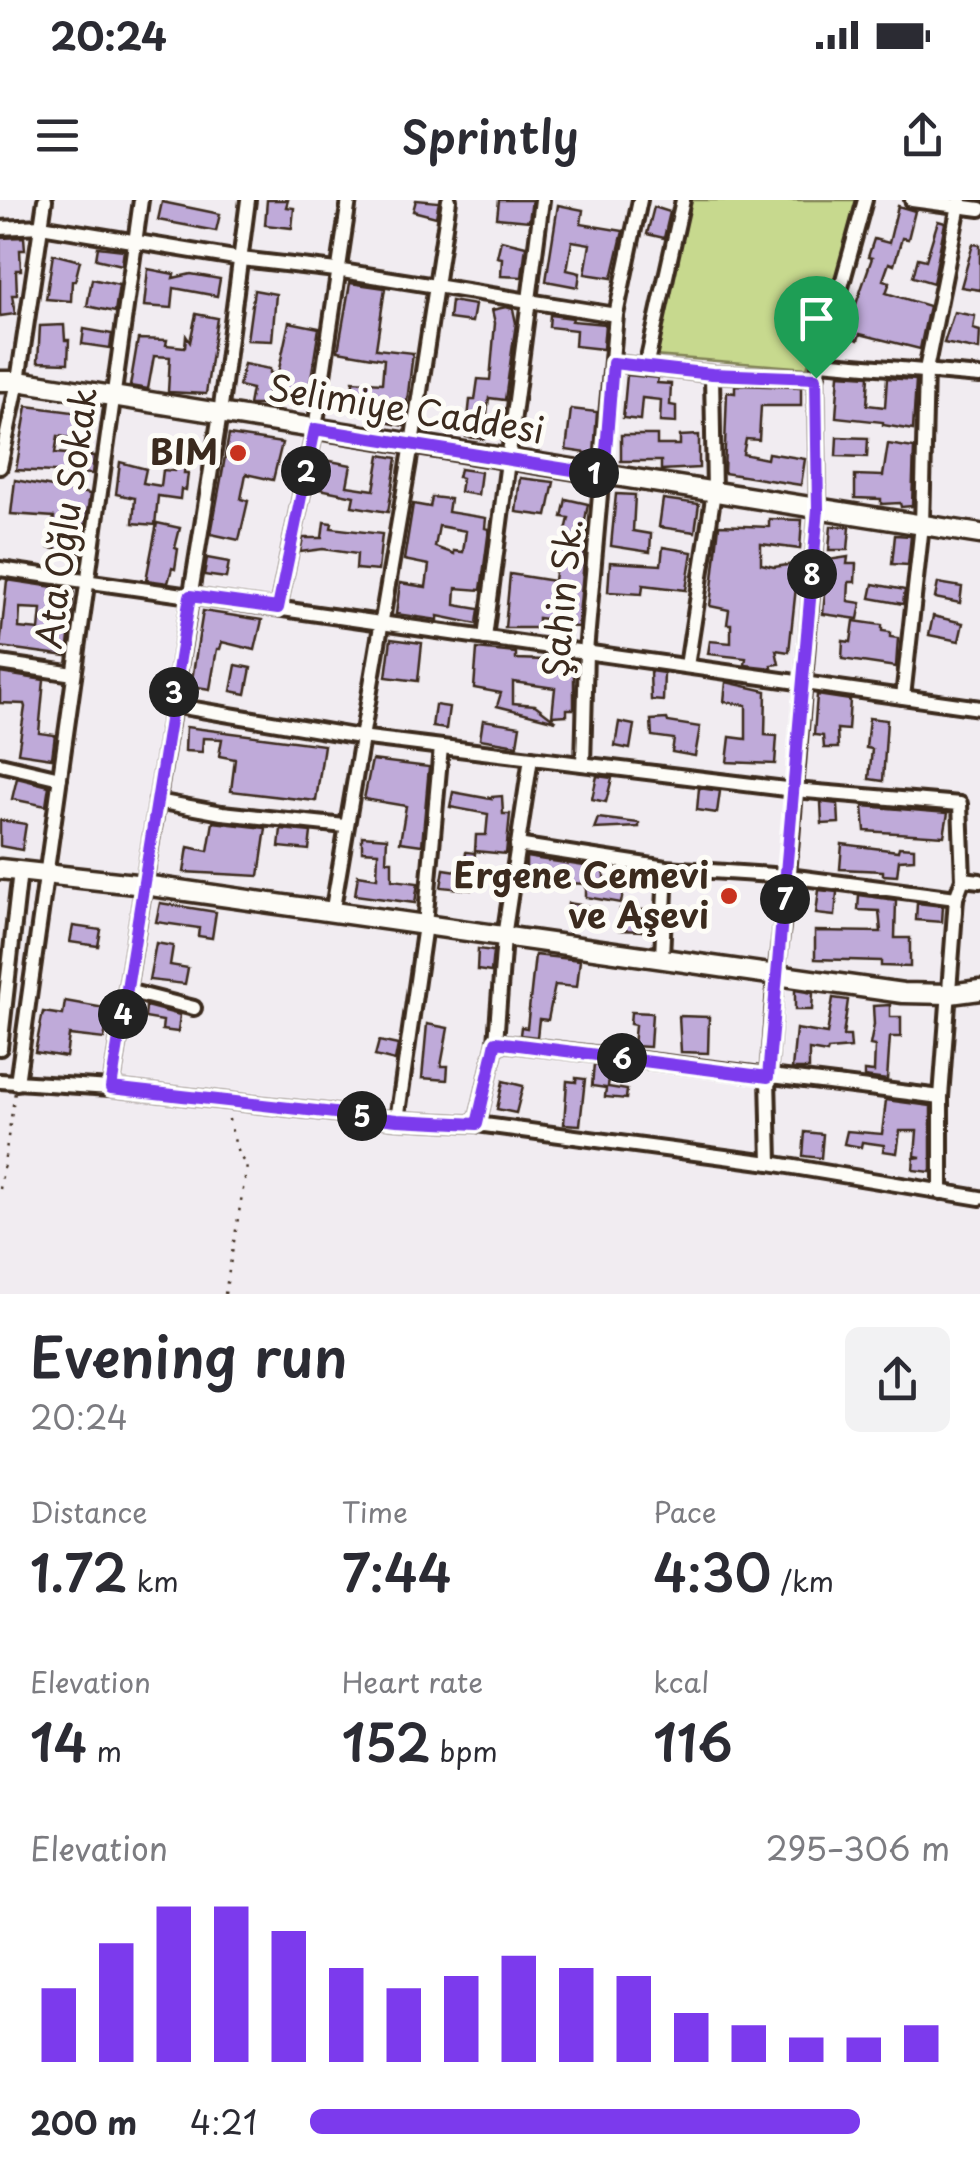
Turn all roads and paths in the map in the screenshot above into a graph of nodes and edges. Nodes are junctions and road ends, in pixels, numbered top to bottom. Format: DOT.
graph roads {
  1 [pos="44,200"];
  2 [pos="141,200"];
  3 [pos="248,200"];
  4 [pos="349,200"];
  5 [pos="449,200"];
  6 [pos="542,200"];
  7 [pos="640,200"];
  8 [pos="683,200"];
  9 [pos="865,200"];
  10 [pos="912,200"];
  11 [pos="961,203"];
  12 [pos="980,210"];
  13 [pos="41,226"];
  14 [pos="0,228"];
  15 [pos="136,239"];
  16 [pos="241,260"];
  17 [pos="336,270"];
  18 [pos="434,288"];
  19 [pos="526,302"];
  20 [pos="616,316"];
  21 [pos="821,362"];
  22 [pos="613,363"];
  23 [pos="646,367"];
  24 [pos="926,370"];
  25 [pos="712,374"];
  26 [pos="980,376"];
  27 [pos="816,378"];
  28 [pos="9,381"];
  29 [pos="116,397"];
  30 [pos="220,414"];
  31 [pos="315,429"];
  32 [pos="412,444"];
  33 [pos="508,460"];
  34 [pos="0,467"];
  35 [pos="604,475"];
  36 [pos="714,492"];
  37 [pos="818,509"];
  38 [pos="922,525"];
  39 [pos="980,534"];
  40 [pos="0,569"];
  41 [pos="88,582"];
  42 [pos="190,596"];
  43 [pos="278,608"];
  44 [pos="380,623"];
  45 [pos="486,638"];
  46 [pos="586,652"];
  47 [pos="0,663"];
  48 [pos="688,666"];
  49 [pos="74,674"];
  50 [pos="802,682"];
  51 [pos="904,697"];
  52 [pos="172,705"];
  53 [pos="980,708"];
  54 [pos="360,737"];
  55 [pos="441,747"];
  56 [pos="530,758"];
  57 [pos="0,764"];
  58 [pos="583,764"];
  59 [pos="60,778"];
  60 [pos="794,790"];
  61 [pos="156,800"];
  62 [pos="346,826"];
  63 [pos="517,845"];
  64 [pos="666,868"];
  65 [pos="0,869"];
  66 [pos="20,871"];
  67 [pos="46,873"];
  68 [pos="788,876"];
  69 [pos="963,880"];
  70 [pos="980,881"];
  71 [pos="144,885"];
  72 [pos="956,898"];
  73 [pos="332,914"];
  74 [pos="425,925"];
  75 [pos="504,936"];
  76 [pos="662,958"];
  77 [pos="776,976"];
  78 [pos="4,982"];
  79 [pos="30,986"];
  80 [pos="126,990"];
  81 [pos="980,990"];
  82 [pos="950,994"];
  83 [pos="194,1008"];
  84 [pos="496,1042"];
  85 [pos="0,1048"];
  86 [pos="768,1077"];
  87 [pos="0,1081"];
  88 [pos="17,1083"];
  89 [pos="111,1088"];
  90 [pos="941,1098"];
  91 [pos="224,1100"];
  92 [pos="397,1120"];
  93 [pos="477,1124"];
  94 [pos="770,1162"];
  95 [pos="0,1190"];
  96 [pos="941,1192"];
  97 [pos="980,1198"];
  98 [pos="225,1294"];
  1 -- 13 [label="street"];
  2 -- 15 [label="street, Ata Oğlu Sokak"];
  3 -- 16 [label="street"];
  4 -- 17 [label="street"];
  5 -- 18 [label="street"];
  6 -- 19 [label="street"];
  7 -- 20 [label="street, Şahin Sk."];
  8 -- 23 [label="street"];
  9 -- 21 [label="street"];
  10 -- 11 [label="street"];
  11 -- 12 [label="street"];
  11 -- 24 [label="street"];
  13 -- 14 [label="street"];
  13 -- 15 [label="street"];
  13 -- 28 [label="street"];
  15 -- 16 [label="street"];
  15 -- 29 [label="street, Ata Oğlu Sokak"];
  16 -- 17 [label="street"];
  16 -- 30 [label="street"];
  17 -- 18 [label="street"];
  17 -- 31 [label="street"];
  18 -- 19 [label="street"];
  18 -- 32 [label="street"];
  19 -- 20 [label="street"];
  19 -- 33 [label="street"];
  20 -- 22 [label="street, Şahin Sk."];
  21 -- 24 [label="street"];
  21 -- 27 [label="street"];
  22 -- 23 [label="street"];
  22 -- 35 [label="street, Şahin Sk."];
  23 -- 25 [label="street"];
  24 -- 26 [label="street"];
  24 -- 38 [label="street"];
  25 -- 27 [label="street"];
  25 -- 36 [label="street"];
  27 -- 37 [label="street"];
  28 -- 29 [label="street, Selimiye Caddesi"];
  28 -- 34 [label="street"];
  29 -- 30 [label="street, Selimiye Caddesi"];
  29 -- 41 [label="street, Ata Oğlu Sokak"];
  30 -- 31 [label="street, Selimiye Caddesi"];
  30 -- 42 [label="street"];
  31 -- 32 [label="street, Selimiye Caddesi"];
  31 -- 43 [label="street"];
  32 -- 33 [label="street, Selimiye Caddesi"];
  32 -- 44 [label="street"];
  33 -- 35 [label="street, Selimiye Caddesi"];
  33 -- 45 [label="street"];
  35 -- 36 [label="street, Selimiye Caddesi"];
  35 -- 46 [label="street, Şahin Sk."];
  36 -- 37 [label="street, Selimiye Caddesi"];
  36 -- 48 [label="street"];
  37 -- 38 [label="street, Selimiye Caddesi"];
  37 -- 50 [label="street"];
  38 -- 39 [label="street, Selimiye Caddesi"];
  38 -- 51 [label="street"];
  40 -- 41 [label="street"];
  41 -- 42 [label="street"];
  41 -- 49 [label="street, Ata Oğlu Sokak"];
  42 -- 43 [label="street"];
  42 -- 52 [label="street"];
  43 -- 44 [label="street"];
  44 -- 45 [label="street"];
  44 -- 54 [label="street"];
  45 -- 46 [label="street"];
  46 -- 48 [label="street"];
  46 -- 58 [label="street, Şahin Sk."];
  47 -- 49 [label="street"];
  48 -- 50 [label="street"];
  49 -- 59 [label="street, Ata Oğlu Sokak"];
  50 -- 51 [label="street"];
  50 -- 60 [label="street"];
  51 -- 53 [label="street"];
  52 -- 54 [label="street"];
  52 -- 61 [label="street"];
  54 -- 55 [label="street"];
  54 -- 62 [label="street"];
  55 -- 56 [label="street"];
  55 -- 74 [label="street"];
  56 -- 58 [label="street"];
  56 -- 63 [label="street"];
  57 -- 59 [label="street"];
  58 -- 60 [label="street"];
  59 -- 67 [label="street, Ata Oğlu Sokak"];
  60 -- 68 [label="street"];
  60 -- 69 [label="street"];
  61 -- 62 [label="street"];
  61 -- 71 [label="street"];
  62 -- 73 [label="street"];
  63 -- 64 [label="street"];
  63 -- 75 [label="street"];
  64 -- 68 [label="street"];
  64 -- 76 [label="street"];
  65 -- 66 [label="street"];
  66 -- 67 [label="street"];
  66 -- 78 [label="street"];
  67 -- 71 [label="street"];
  67 -- 79 [label="street, Ata Oğlu Sokak"];
  68 -- 72 [label="street"];
  68 -- 77 [label="street"];
  69 -- 70 [label="street"];
  69 -- 72 [label="street"];
  71 -- 73 [label="street"];
  71 -- 80 [label="street"];
  72 -- 82 [label="street"];
  73 -- 74 [label="street"];
  74 -- 75 [label="street"];
  74 -- 92 [label="street"];
  75 -- 76 [label="street"];
  75 -- 84 [label="street"];
  76 -- 77 [label="street"];
  77 -- 82 [label="street"];
  77 -- 86 [label="street"];
  78 -- 79 [label="street"];
  78 -- 85 [label="street"];
  79 -- 88 [label="street, Ata Oğlu Sokak"];
  80 -- 83 [label="street"];
  80 -- 89 [label="street"];
  81 -- 82 [label="street"];
  82 -- 90 [label="street"];
  84 -- 86 [label="street"];
  84 -- 93 [label="street"];
  86 -- 90 [label="street"];
  86 -- 94 [label="street"];
  87 -- 88 [label="street"];
  88 -- 89 [label="street"];
  88 -- 95 [label="path"];
  89 -- 91 [label="street"];
  90 -- 96 [label="street"];
  91 -- 92 [label="street"];
  91 -- 98 [label="path"];
  92 -- 93 [label="street"];
  93 -- 94 [label="street"];
  94 -- 96 [label="street"];
  96 -- 97 [label="street"];
}
